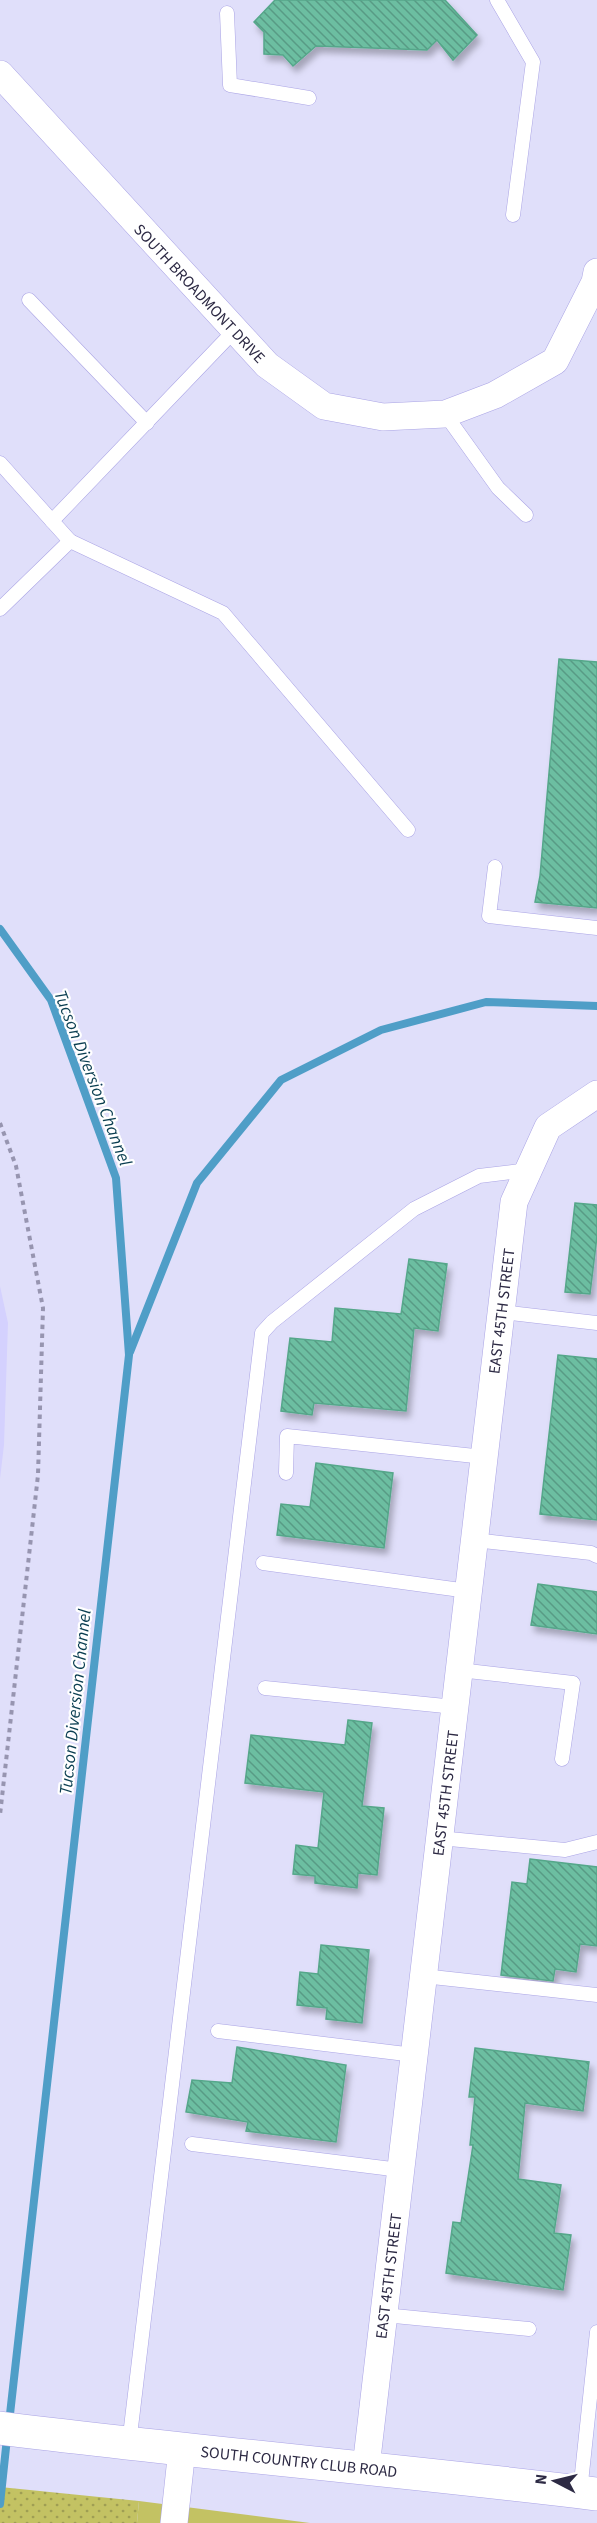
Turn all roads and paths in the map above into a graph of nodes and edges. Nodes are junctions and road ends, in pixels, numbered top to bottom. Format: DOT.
graph roads {
  1 [pos="497,0"];
  2 [pos="227,13"];
  3 [pos="0,74"];
  4 [pos="309,98"];
  5 [pos="513,215"];
  6 [pos="597,272"];
  7 [pos="29,300"];
  8 [pos="235,330"];
  9 [pos="445,414"];
  10 [pos="147,423"];
  11 [pos="0,463"];
  12 [pos="526,515"];
  13 [pos="52,521"];
  14 [pos="70,541"];
  15 [pos="0,609"];
  16 [pos="408,830"];
  17 [pos="495,867"];
  18 [pos="597,928"];
  19 [pos="597,1094"];
  20 [pos="0,1123"];
  21 [pos="528,1170"];
  22 [pos="501,1312"];
  23 [pos="597,1323"];
  24 [pos="484,1457"];
  25 [pos="286,1473"];
  26 [pos="474,1540"];
  27 [pos="597,1556"];
  28 [pos="262,1563"];
  29 [pos="468,1591"];
  30 [pos="459,1670"];
  31 [pos="265,1688"];
  32 [pos="455,1707"];
  33 [pos="562,1759"];
  34 [pos="0,1815"];
  35 [pos="440,1838"];
  36 [pos="597,1842"];
  37 [pos="423,1976"];
  38 [pos="597,1995"];
  39 [pos="218,2031"];
  40 [pos="414,2055"];
  41 [pos="192,2144"];
  42 [pos="400,2170"];
  43 [pos="384,2315"];
  44 [pos="528,2329"];
  45 [pos="597,2332"];
  46 [pos="0,2428"];
  47 [pos="114,2442"];
  48 [pos="182,2449"];
  49 [pos="366,2467"];
  50 [pos="588,2493"];
  51 [pos="174,2523"];
  1 -- 5 [label="lane"];
  2 -- 4 [label="lane"];
  3 -- 8 [label="street, SOUTH BROADMONT DRIVE"];
  6 -- 9 [label="street, SOUTH BROADMONT DRIVE"];
  7 -- 10 [label="lane"];
  8 -- 9 [label="street, SOUTH BROADMONT DRIVE"];
  8 -- 10 [label="lane"];
  9 -- 12 [label="lane"];
  10 -- 13 [label="lane"];
  11 -- 13 [label="lane"];
  13 -- 14 [label="lane"];
  14 -- 15 [label="lane"];
  14 -- 16 [label="lane"];
  17 -- 18 [label="lane"];
  19 -- 21 [label="street, EAST 45TH STREET"];
  20 -- 34 [label="path"];
  21 -- 22 [label="street, EAST 45TH STREET"];
  21 -- 47 [label="lane"];
  22 -- 23 [label="lane"];
  22 -- 24 [label="street, EAST 45TH STREET"];
  24 -- 25 [label="lane"];
  24 -- 26 [label="street, EAST 45TH STREET"];
  26 -- 27 [label="lane"];
  26 -- 29 [label="street, EAST 45TH STREET"];
  28 -- 29 [label="lane"];
  29 -- 30 [label="street, EAST 45TH STREET"];
  30 -- 32 [label="street, EAST 45TH STREET"];
  30 -- 33 [label="lane"];
  31 -- 32 [label="lane"];
  32 -- 35 [label="street, EAST 45TH STREET"];
  35 -- 36 [label="lane"];
  35 -- 37 [label="street, EAST 45TH STREET"];
  37 -- 38 [label="lane"];
  37 -- 40 [label="street, EAST 45TH STREET"];
  39 -- 40 [label="lane"];
  40 -- 42 [label="street, EAST 45TH STREET"];
  41 -- 42 [label="lane"];
  42 -- 43 [label="street, EAST 45TH STREET"];
  43 -- 44 [label="lane"];
  43 -- 49 [label="street, EAST 45TH STREET"];
  45 -- 50 [label="lane"];
  46 -- 47 [label="street, SOUTH COUNTRY CLUB ROAD"];
  47 -- 48 [label="street, SOUTH COUNTRY CLUB ROAD"];
  48 -- 49 [label="street, SOUTH COUNTRY CLUB ROAD"];
  48 -- 51 [label="street"];
  49 -- 50 [label="street, SOUTH COUNTRY CLUB ROAD"];
}
